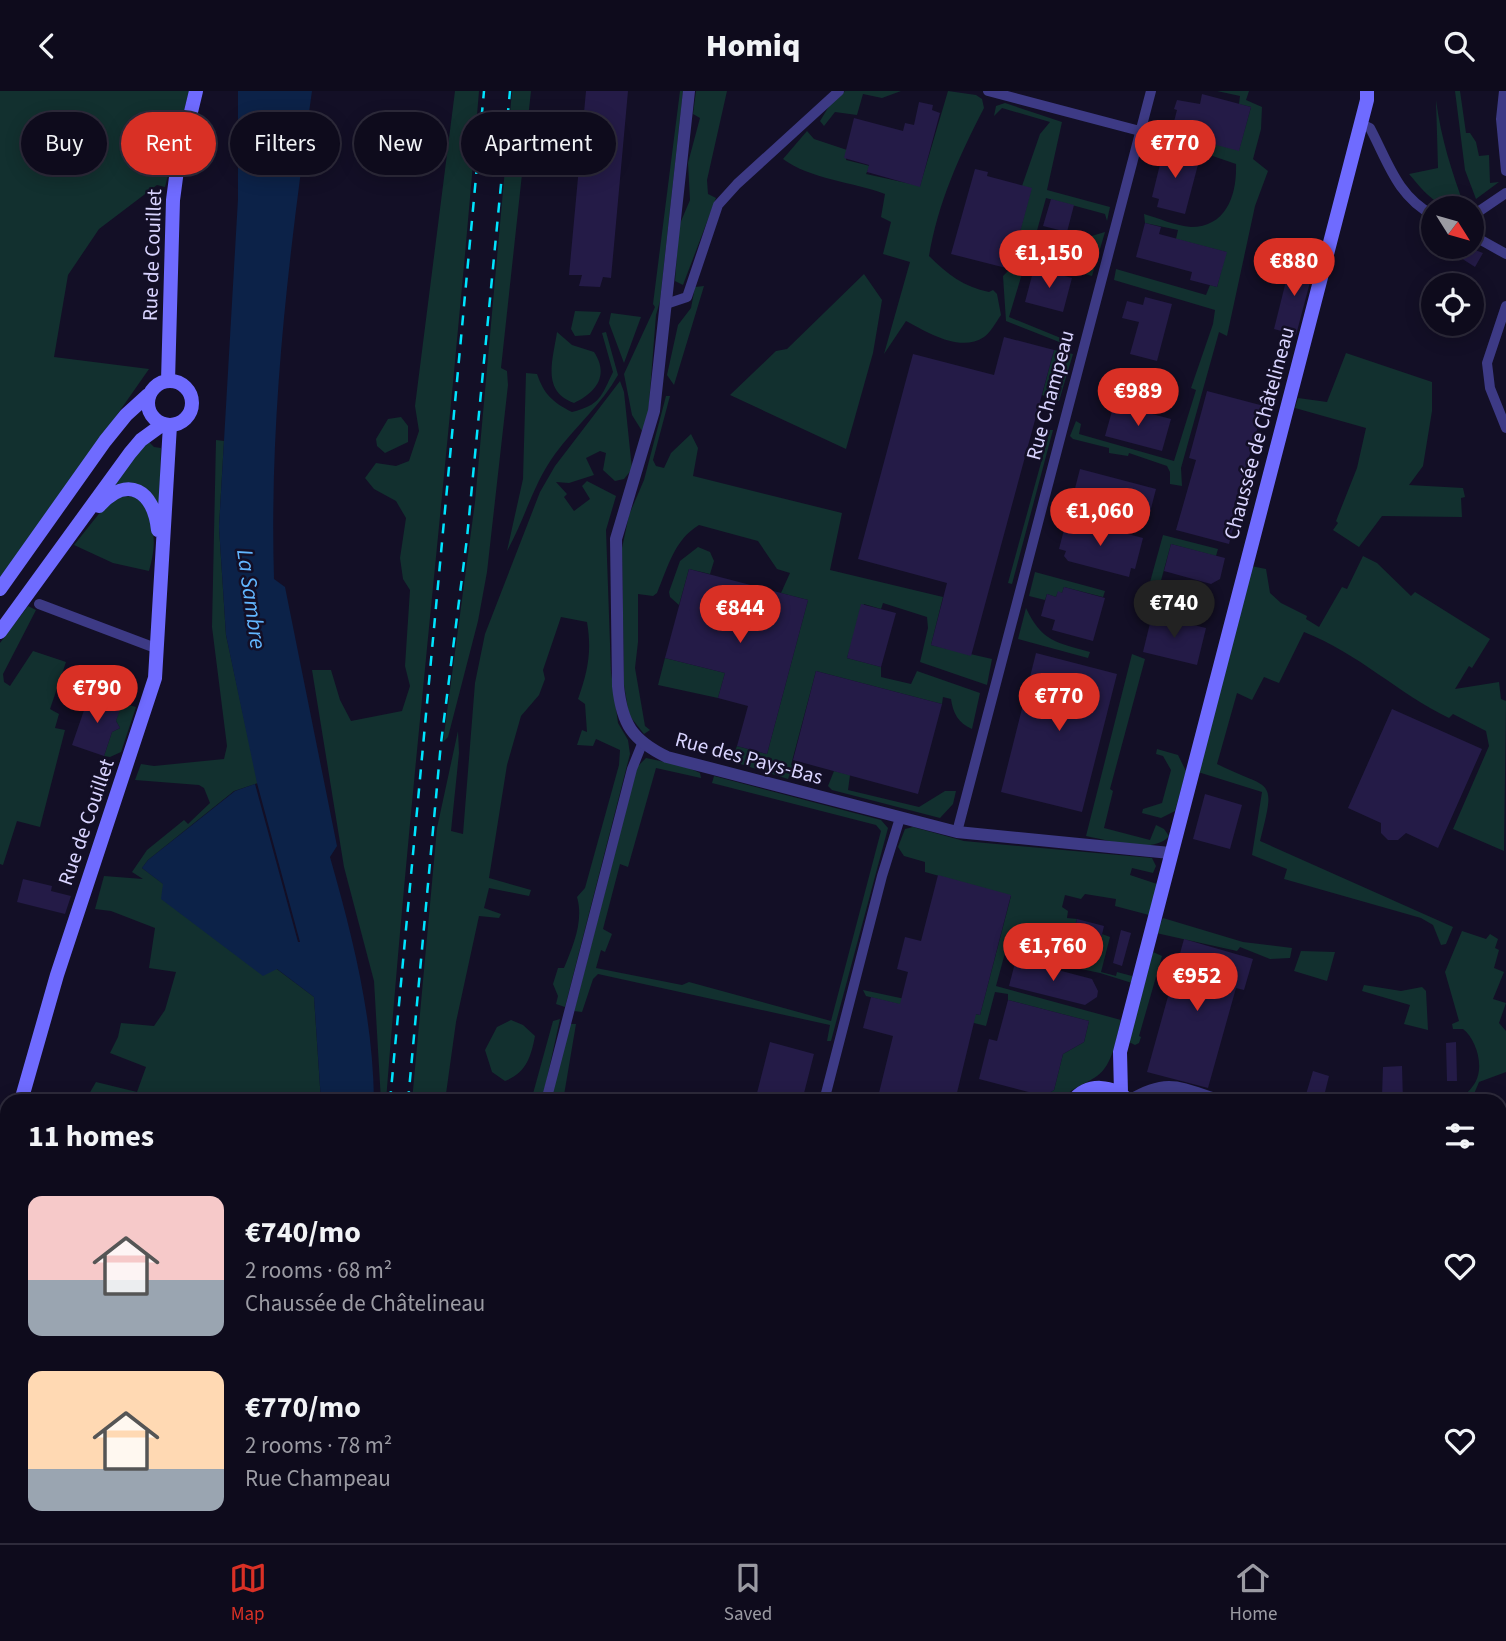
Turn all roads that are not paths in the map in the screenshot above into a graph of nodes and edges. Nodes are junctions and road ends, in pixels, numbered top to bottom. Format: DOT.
graph roads {
  1 [pos="196,91"];
  2 [pos="689,91"];
  3 [pos="839,91"];
  4 [pos="988,91"];
  5 [pos="1151,91"];
  6 [pos="1367,91"];
  7 [pos="1504,91"];
  8 [pos="1361,124"];
  9 [pos="1140,131"];
  10 [pos="1506,171"];
  11 [pos="1506,193"];
  12 [pos="1421,206"];
  13 [pos="1484,208"];
  14 [pos="1484,242"];
  15 [pos="1506,254"];
  16 [pos="666,304"];
  17 [pos="1506,306"];
  18 [pos="168,381"];
  19 [pos="148,395"];
  20 [pos="167,425"];
  21 [pos="1506,428"];
  22 [pos="65,543"];
  23 [pos="163,557"];
  24 [pos="0,589"];
  25 [pos="39,604"];
  26 [pos="0,632"];
  27 [pos="158,649"];
  28 [pos="642,744"];
  29 [pos="900,818"];
  30 [pos="957,832"];
  31 [pos="1170,853"];
  32 [pos="1120,1052"];
  33 [pos="1095,1087"];
  34 [pos="23,1094"];
  35 [pos="548,1094"];
  36 [pos="826,1094"];
  37 [pos="1078,1094"];
  38 [pos="1120,1094"];
  39 [pos="1126,1094"];
  40 [pos="1135,1094"];
  41 [pos="1204,1094"];
  1 -- 18 [label="main road, Rue de Couillet"];
  2 -- 16 [label="street, Rue des Pays-Bas"];
  3 -- 16 [label="street"];
  4 -- 9 [label="street"];
  5 -- 9 [label="street, Rue Champeau"];
  6 -- 8 [label="main road, Chaussée de Châtelineau"];
  7 -- 10 [label="street"];
  8 -- 12 [label="street"];
  8 -- 31 [label="main road, Chaussée de Châtelineau"];
  9 -- 30 [label="street, Rue Champeau"];
  11 -- 13 [label="street"];
  14 -- 15 [label="street"];
  16 -- 28 [label="street, Rue des Pays-Bas"];
  17 -- 21 [label="street"];
  18 -- 19 [label="main road"];
  18 -- 20 [label="main road"];
  19 -- 20 [label="main road"];
  19 -- 24 [label="main road"];
  20 -- 22 [label="main road"];
  20 -- 23 [label="main road, Rue de Couillet"];
  22 -- 23 [label="main road"];
  22 -- 26 [label="main road"];
  23 -- 27 [label="main road, Rue de Couillet"];
  25 -- 27 [label="street"];
  27 -- 34 [label="main road, Rue de Couillet"];
  28 -- 29 [label="street, Rue des Pays-Bas"];
  28 -- 35 [label="street"];
  29 -- 30 [label="street, Rue des Pays-Bas"];
  29 -- 36 [label="street"];
  30 -- 31 [label="street, Rue des Pays-Bas"];
  31 -- 32 [label="main road, Chaussée de Châtelineau"];
  32 -- 33 [label="main road"];
  32 -- 39 [label="main road"];
  33 -- 37 [label="main road"];
  33 -- 38 [label="main road"];
  40 -- 41 [label="street"];
}
